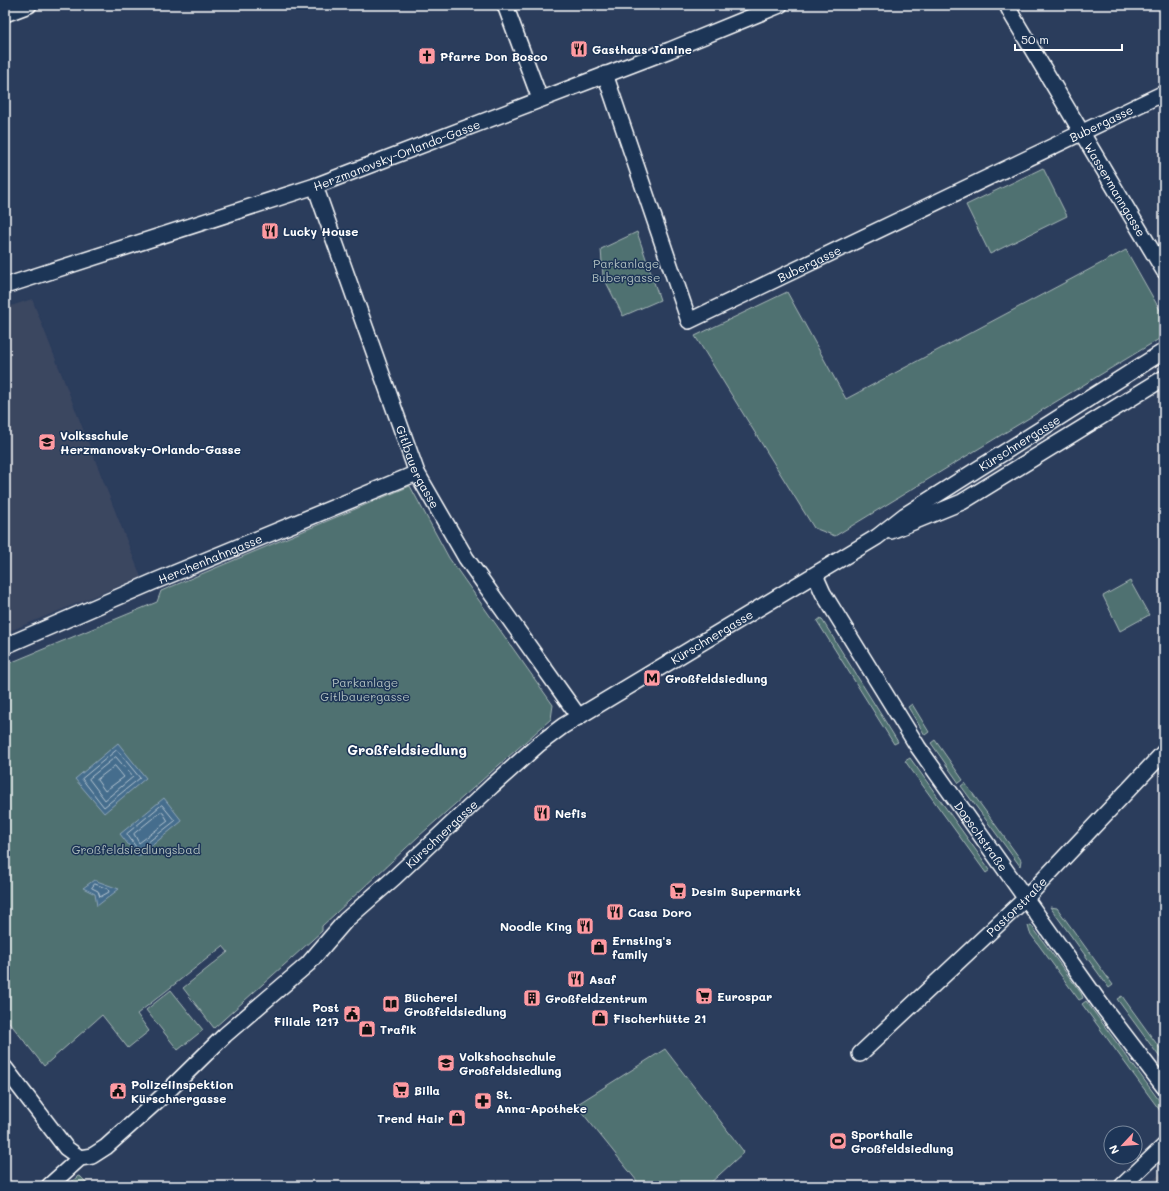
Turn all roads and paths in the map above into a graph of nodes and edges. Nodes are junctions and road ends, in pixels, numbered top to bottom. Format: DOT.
graph roads {
  1 [pos="29,5"];
  2 [pos="505,5"];
  3 [pos="780,5"];
  4 [pos="1007,5"];
  5 [pos="5,14"];
  6 [pos="605,74"];
  7 [pos="1164,93"];
  8 [pos="540,99"];
  9 [pos="1080,132"];
  10 [pos="315,186"];
  11 [pos="1164,271"];
  12 [pos="5,286"];
  13 [pos="1164,351"];
  14 [pos="1164,378"];
  15 [pos="417,473"];
  16 [pos="877,536"];
  17 [pos="815,575"];
  18 [pos="5,646"];
  19 [pos="579,717"];
  20 [pos="1164,752"];
  21 [pos="1025,900"];
  22 [pos="860,1054"];
  23 [pos="5,1068"];
  24 [pos="1164,1087"];
  25 [pos="1164,1146"];
  26 [pos="80,1158"];
  27 [pos="49,1186"];
  28 [pos="1122,1186"];
  1 -- 5 [label="street"];
  2 -- 8 [label="street"];
  3 -- 6 [label="street, Herzmanovsky-Orlando-Gasse"];
  4 -- 9 [label="street, Wassermanngasse"];
  6 -- 8 [label="street, Herzmanovsky-Orlando-Gasse"];
  6 -- 9 [label="street, Bubergasse"];
  7 -- 9 [label="street, Bubergasse"];
  8 -- 10 [label="street, Herzmanovsky-Orlando-Gasse"];
  9 -- 11 [label="street, Wassermanngasse"];
  10 -- 12 [label="street, Herzmanovsky-Orlando-Gasse"];
  10 -- 15 [label="street, Gitlbauergasse"];
  13 -- 16 [label="street, Kürschnergasse"];
  14 -- 16 [label="street, Kürschnergasse"];
  15 -- 18 [label="street, Herchenhahngasse"];
  15 -- 19 [label="street, Gitlbauergasse"];
  16 -- 17 [label="street, Kürschnergasse"];
  17 -- 19 [label="street, Kürschnergasse"];
  17 -- 21 [label="street, Dopschstraße"];
  19 -- 26 [label="street, Kürschnergasse"];
  20 -- 21 [label="street, Pastorstraße"];
  21 -- 22 [label="street, Pastorstraße"];
  21 -- 24 [label="street, Dopschstraße"];
  23 -- 26 [label="street"];
  25 -- 28 [label="street"];
  26 -- 27 [label="street, Kürschnergasse"];
}
